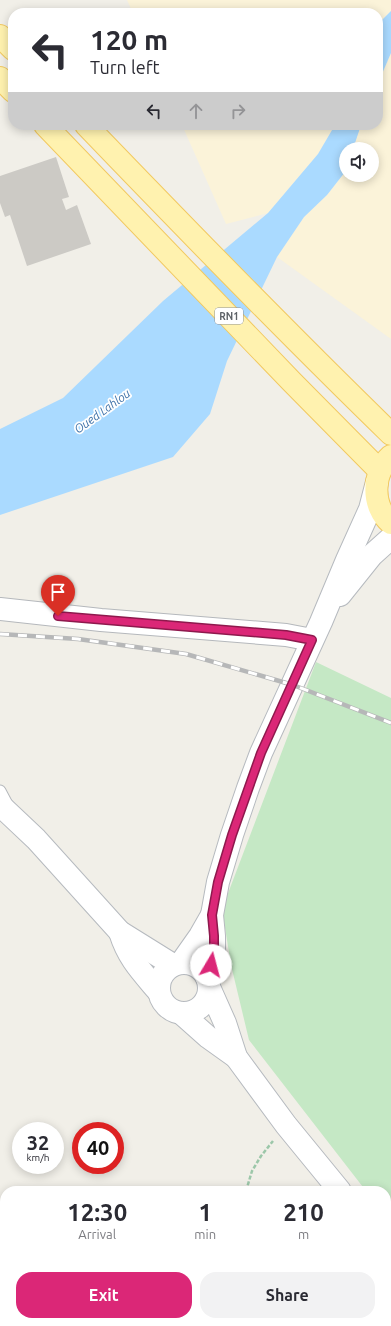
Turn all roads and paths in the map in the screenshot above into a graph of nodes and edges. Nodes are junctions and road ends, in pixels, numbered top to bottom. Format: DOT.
graph roads {
  1 [pos="0,36"];
  2 [pos="8,44"];
  3 [pos="0,78"];
  4 [pos="8,86"];
  5 [pos="50,130"];
  6 [pos="91,130"];
  7 [pos="391,434"];
  8 [pos="383,470"];
  9 [pos="391,522"];
  10 [pos="391,538"];
  11 [pos="0,609"];
  12 [pos="316,631"];
  13 [pos="0,791"];
  14 [pos="7,811"];
  15 [pos="212,915"];
  16 [pos="120,932"];
  17 [pos="177,964"];
  18 [pos="208,982"];
  19 [pos="158,992"];
  20 [pos="181,1013"];
  21 [pos="236,1057"];
  22 [pos="286,1125"];
  23 [pos="248,1186"];
  24 [pos="336,1186"];
  1 -- 2 [label="main road"];
  3 -- 4 [label="main road"];
  5 -- 8 [label="main road, RN1"];
  6 -- 7 [label="main road, RN1"];
  8 -- 9 [label="main road"];
  8 -- 12 [label="street"];
  10 -- 12 [label="street"];
  11 -- 12 [label="street"];
  12 -- 15 [label="street"];
  13 -- 14 [label="lane"];
  14 -- 16 [label="street"];
  15 -- 17 [label="street"];
  15 -- 18 [label="street"];
  16 -- 17 [label="street"];
  16 -- 19 [label="street"];
  17 -- 18 [label="street"];
  17 -- 19 [label="street"];
  18 -- 20 [label="street"];
  18 -- 21 [label="street"];
  19 -- 20 [label="street"];
  20 -- 21 [label="street"];
  21 -- 22 [label="street"];
  22 -- 23 [label="path"];
  22 -- 24 [label="street"];
}
